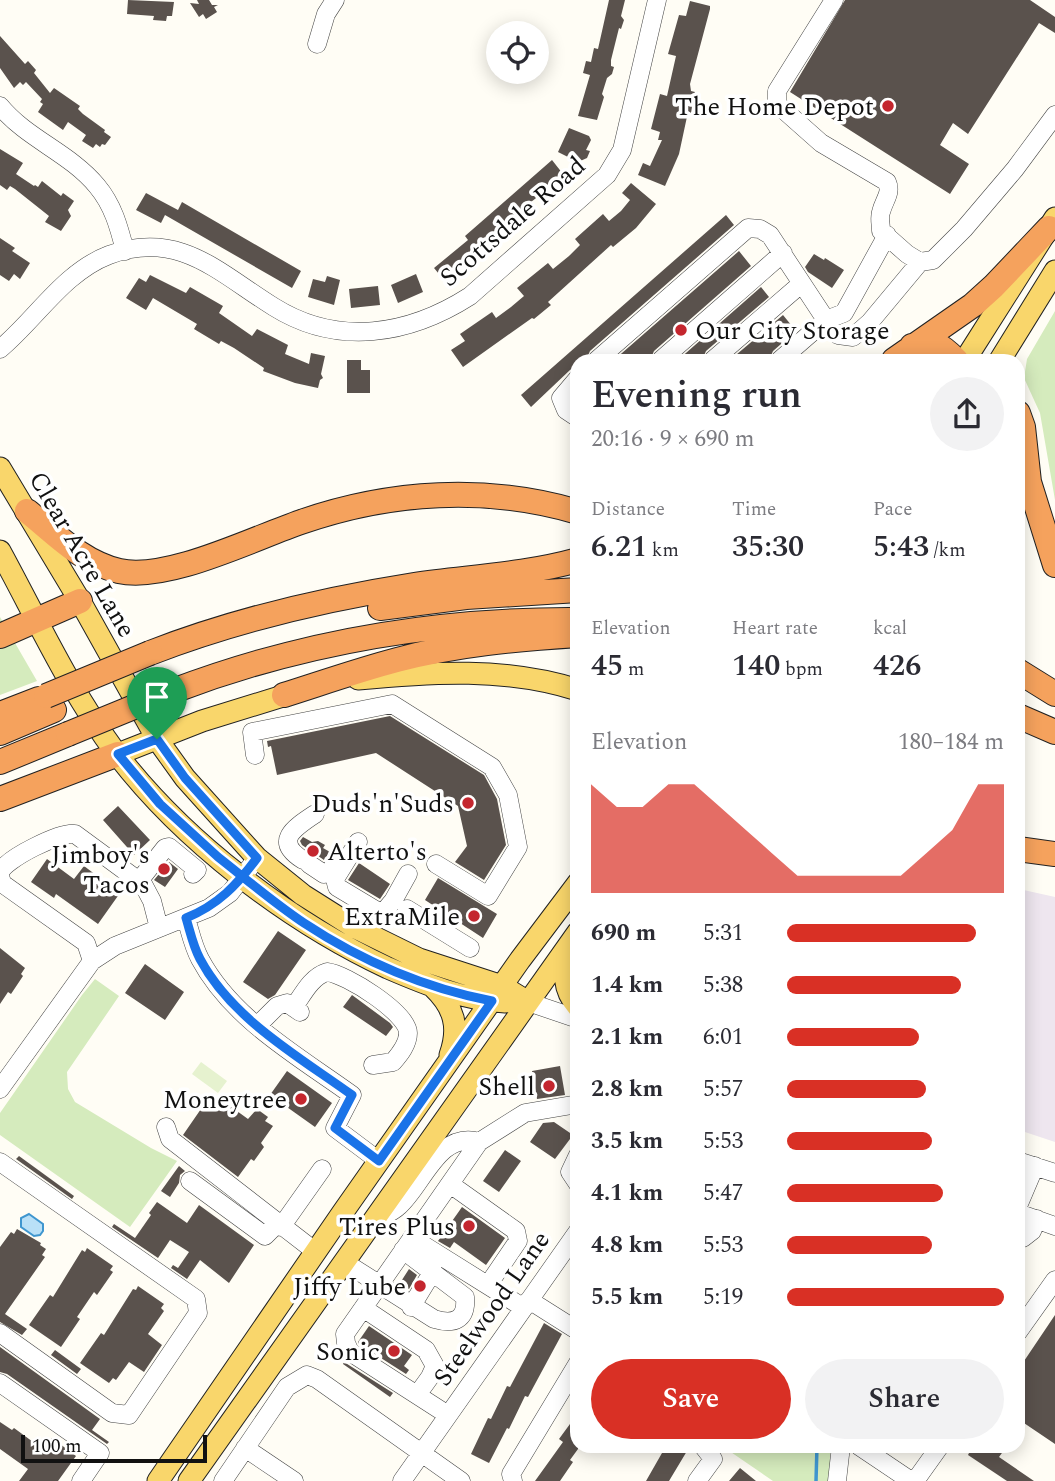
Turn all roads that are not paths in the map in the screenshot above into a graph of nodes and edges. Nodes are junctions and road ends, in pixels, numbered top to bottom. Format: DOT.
graph roads {
  1 [pos="335,0"];
  2 [pos="657,0"];
  3 [pos="834,0"];
  4 [pos="317,44"];
  5 [pos="0,106"];
  6 [pos="1055,115"];
  7 [pos="1052,223"];
  8 [pos="887,235"];
  9 [pos="125,251"];
  10 [pos="783,253"];
  11 [pos="920,262"];
  12 [pos="1055,271"];
  13 [pos="802,284"];
  14 [pos="859,289"];
  15 [pos="885,305"];
  16 [pos="826,320"];
  17 [pos="0,348"];
  18 [pos="903,353"];
  19 [pos="604,354"];
  20 [pos="668,354"];
  21 [pos="720,354"];
  22 [pos="787,354"];
  23 [pos="950,354"];
  24 [pos="969,354"];
  25 [pos="1004,354"];
  26 [pos="570,387"];
  27 [pos="570,413"];
  28 [pos="1025,445"];
  29 [pos="0,468"];
  30 [pos="570,510"];
  31 [pos="27,511"];
  32 [pos="0,551"];
  33 [pos="570,562"];
  34 [pos="1055,565"];
  35 [pos="570,590"];
  36 [pos="80,601"];
  37 [pos="570,620"];
  38 [pos="38,621"];
  39 [pos="0,636"];
  40 [pos="570,636"];
  41 [pos="154,661"];
  42 [pos="1025,675"];
  43 [pos="1025,686"];
  44 [pos="570,688"];
  45 [pos="1055,694"];
  46 [pos="284,695"];
  47 [pos="1055,699"];
  48 [pos="50,703"];
  49 [pos="0,714"];
  50 [pos="1025,719"];
  51 [pos="1055,732"];
  52 [pos="0,733"];
  53 [pos="157,739"];
  54 [pos="118,754"];
  55 [pos="255,755"];
  56 [pos="0,762"];
  57 [pos="0,800"];
  58 [pos="315,814"];
  59 [pos="1025,850"];
  60 [pos="1055,854"];
  61 [pos="257,858"];
  62 [pos="436,864"];
  63 [pos="193,874"];
  64 [pos="408,874"];
  65 [pos="243,877"];
  66 [pos="139,881"];
  67 [pos="570,894"];
  68 [pos="407,909"];
  69 [pos="186,918"];
  70 [pos="159,928"];
  71 [pos="570,942"];
  72 [pos="470,948"];
  73 [pos="570,951"];
  74 [pos="92,961"];
  75 [pos="431,985"];
  76 [pos="497,994"];
  77 [pos="570,994"];
  78 [pos="528,1002"];
  79 [pos="570,1016"];
  80 [pos="257,1026"];
  81 [pos="373,1065"];
  82 [pos="447,1065"];
  83 [pos="0,1089"];
  84 [pos="570,1105"];
  85 [pos="166,1127"];
  86 [pos="479,1142"];
  87 [pos="379,1161"];
  88 [pos="0,1163"];
  89 [pos="1027,1164"];
  90 [pos="322,1169"];
  91 [pos="1055,1173"];
  92 [pos="190,1181"];
  93 [pos="450,1184"];
  94 [pos="1025,1215"];
  95 [pos="1037,1219"];
  96 [pos="373,1222"];
  97 [pos="279,1225"];
  98 [pos="1055,1226"];
  99 [pos="1025,1236"];
  100 [pos="570,1242"];
  101 [pos="408,1244"];
  102 [pos="316,1251"];
  103 [pos="344,1262"];
  104 [pos="433,1270"];
  105 [pos="1055,1280"];
  106 [pos="488,1285"];
  107 [pos="379,1286"];
  108 [pos="527,1304"];
  109 [pos="411,1307"];
  110 [pos="363,1308"];
  111 [pos="1025,1322"];
  112 [pos="570,1327"];
  113 [pos="0,1334"];
  114 [pos="570,1376"];
  115 [pos="0,1383"];
  116 [pos="416,1395"];
  117 [pos="448,1416"];
  118 [pos="245,1448"];
  119 [pos="421,1452"];
  120 [pos="709,1453"];
  121 [pos="840,1453"];
  122 [pos="870,1453"];
  123 [pos="935,1453"];
  124 [pos="81,1481"];
  125 [pos="158,1481"];
  126 [pos="189,1481"];
  127 [pos="223,1481"];
  128 [pos="294,1481"];
  129 [pos="402,1481"];
  130 [pos="461,1481"];
  131 [pos="513,1481"];
  132 [pos="697,1481"];
  133 [pos="837,1481"];
  134 [pos="913,1481"];
  1 -- 4 [label="street"];
  2 -- 9 [label="street, Scottsdale Road"];
  3 -- 8 [label="street"];
  5 -- 9 [label="street"];
  6 -- 11 [label="street"];
  7 -- 18 [label="highway"];
  7 -- 24 [label="main road"];
  8 -- 11 [label="street"];
  8 -- 14 [label="street"];
  9 -- 17 [label="street, Scottsdale Road"];
  10 -- 13 [label="street"];
  10 -- 19 [label="street"];
  10 -- 20 [label="street"];
  11 -- 15 [label="street"];
  12 -- 25 [label="main road"];
  13 -- 16 [label="street"];
  13 -- 21 [label="street"];
  14 -- 15 [label="street"];
  14 -- 16 [label="street"];
  15 -- 16 [label="street"];
  16 -- 22 [label="street"];
  18 -- 23 [label="highway"];
  26 -- 27 [label="street"];
  28 -- 34 [label="highway"];
  29 -- 31 [label="main road, Clear Acre Lane"];
  30 -- 31 [label="highway"];
  31 -- 36 [label="main road, Clear Acre Lane"];
  32 -- 38 [label="main road, Clear Acre Lane"];
  33 -- 41 [label="highway"];
  35 -- 41 [label="highway"];
  36 -- 38 [label="highway"];
  36 -- 53 [label="main road, Clear Acre Lane"];
  37 -- 56 [label="highway, bridge"];
  38 -- 39 [label="highway"];
  38 -- 54 [label="main road, Clear Acre Lane"];
  40 -- 46 [label="highway"];
  41 -- 48 [label="highway"];
  42 -- 45 [label="highway"];
  43 -- 47 [label="highway"];
  44 -- 46 [label="main road"];
  46 -- 53 [label="main road"];
  48 -- 49 [label="highway"];
  48 -- 52 [label="highway"];
  50 -- 51 [label="highway"];
  53 -- 54 [label="main road"];
  53 -- 61 [label="main road, Clear Acre Lane"];
  54 -- 57 [label="highway"];
  54 -- 65 [label="main road, Clear Acre Lane"];
  55 -- 62 [label="street"];
  58 -- 64 [label="street"];
  59 -- 60 [label="highway"];
  61 -- 65 [label="street"];
  61 -- 76 [label="main road, Clear Acre Lane"];
  63 -- 66 [label="street"];
  65 -- 69 [label="street"];
  65 -- 75 [label="main road, Clear Acre Lane"];
  66 -- 70 [label="street"];
  66 -- 74 [label="street"];
  67 -- 76 [label="main road"];
  68 -- 72 [label="street"];
  69 -- 70 [label="street"];
  69 -- 80 [label="street"];
  70 -- 74 [label="street"];
  71 -- 78 [label="main road"];
  73 -- 77 [label="main road"];
  74 -- 83 [label="street"];
  75 -- 76 [label="main road, Clear Acre Lane"];
  75 -- 82 [label="main road"];
  76 -- 78 [label="main road, Clear Acre Lane"];
  76 -- 82 [label="main road"];
  78 -- 79 [label="street, Clear Acre Lane"];
  78 -- 96 [label="main road"];
  80 -- 81 [label="street"];
  80 -- 87 [label="street"];
  82 -- 87 [label="main road"];
  84 -- 86 [label="street"];
  85 -- 97 [label="street"];
  86 -- 93 [label="street"];
  86 -- 96 [label="street"];
  87 -- 102 [label="main road"];
  88 -- 113 [label="street"];
  89 -- 91 [label="street"];
  90 -- 97 [label="street"];
  92 -- 97 [label="street"];
  93 -- 101 [label="street"];
  93 -- 106 [label="street"];
  94 -- 95 [label="street"];
  95 -- 98 [label="street"];
  95 -- 99 [label="street"];
  96 -- 103 [label="main road"];
  97 -- 102 [label="street"];
  100 -- 108 [label="street, Steelwood Lane"];
  101 -- 104 [label="street"];
  101 -- 106 [label="street"];
  101 -- 107 [label="street"];
  102 -- 125 [label="main road"];
  103 -- 107 [label="street"];
  103 -- 126 [label="main road"];
  104 -- 109 [label="street"];
  104 -- 109 [label="street"];
  105 -- 111 [label="street"];
  106 -- 108 [label="street"];
  107 -- 109 [label="street"];
  107 -- 110 [label="street"];
  108 -- 112 [label="street"];
  108 -- 117 [label="street, Steelwood Lane"];
  110 -- 116 [label="street"];
  110 -- 116 [label="street"];
  114 -- 131 [label="street"];
  115 -- 124 [label="street"];
  116 -- 117 [label="street"];
  117 -- 119 [label="street, Steelwood Lane"];
  118 -- 119 [label="street"];
  118 -- 127 [label="street"];
  118 -- 128 [label="street"];
  119 -- 129 [label="street, Steelwood Lane"];
  119 -- 130 [label="street"];
  120 -- 132 [label="street"];
  121 -- 133 [label="street"];
  122 -- 134 [label="street"];
  123 -- 134 [label="street"];
}
